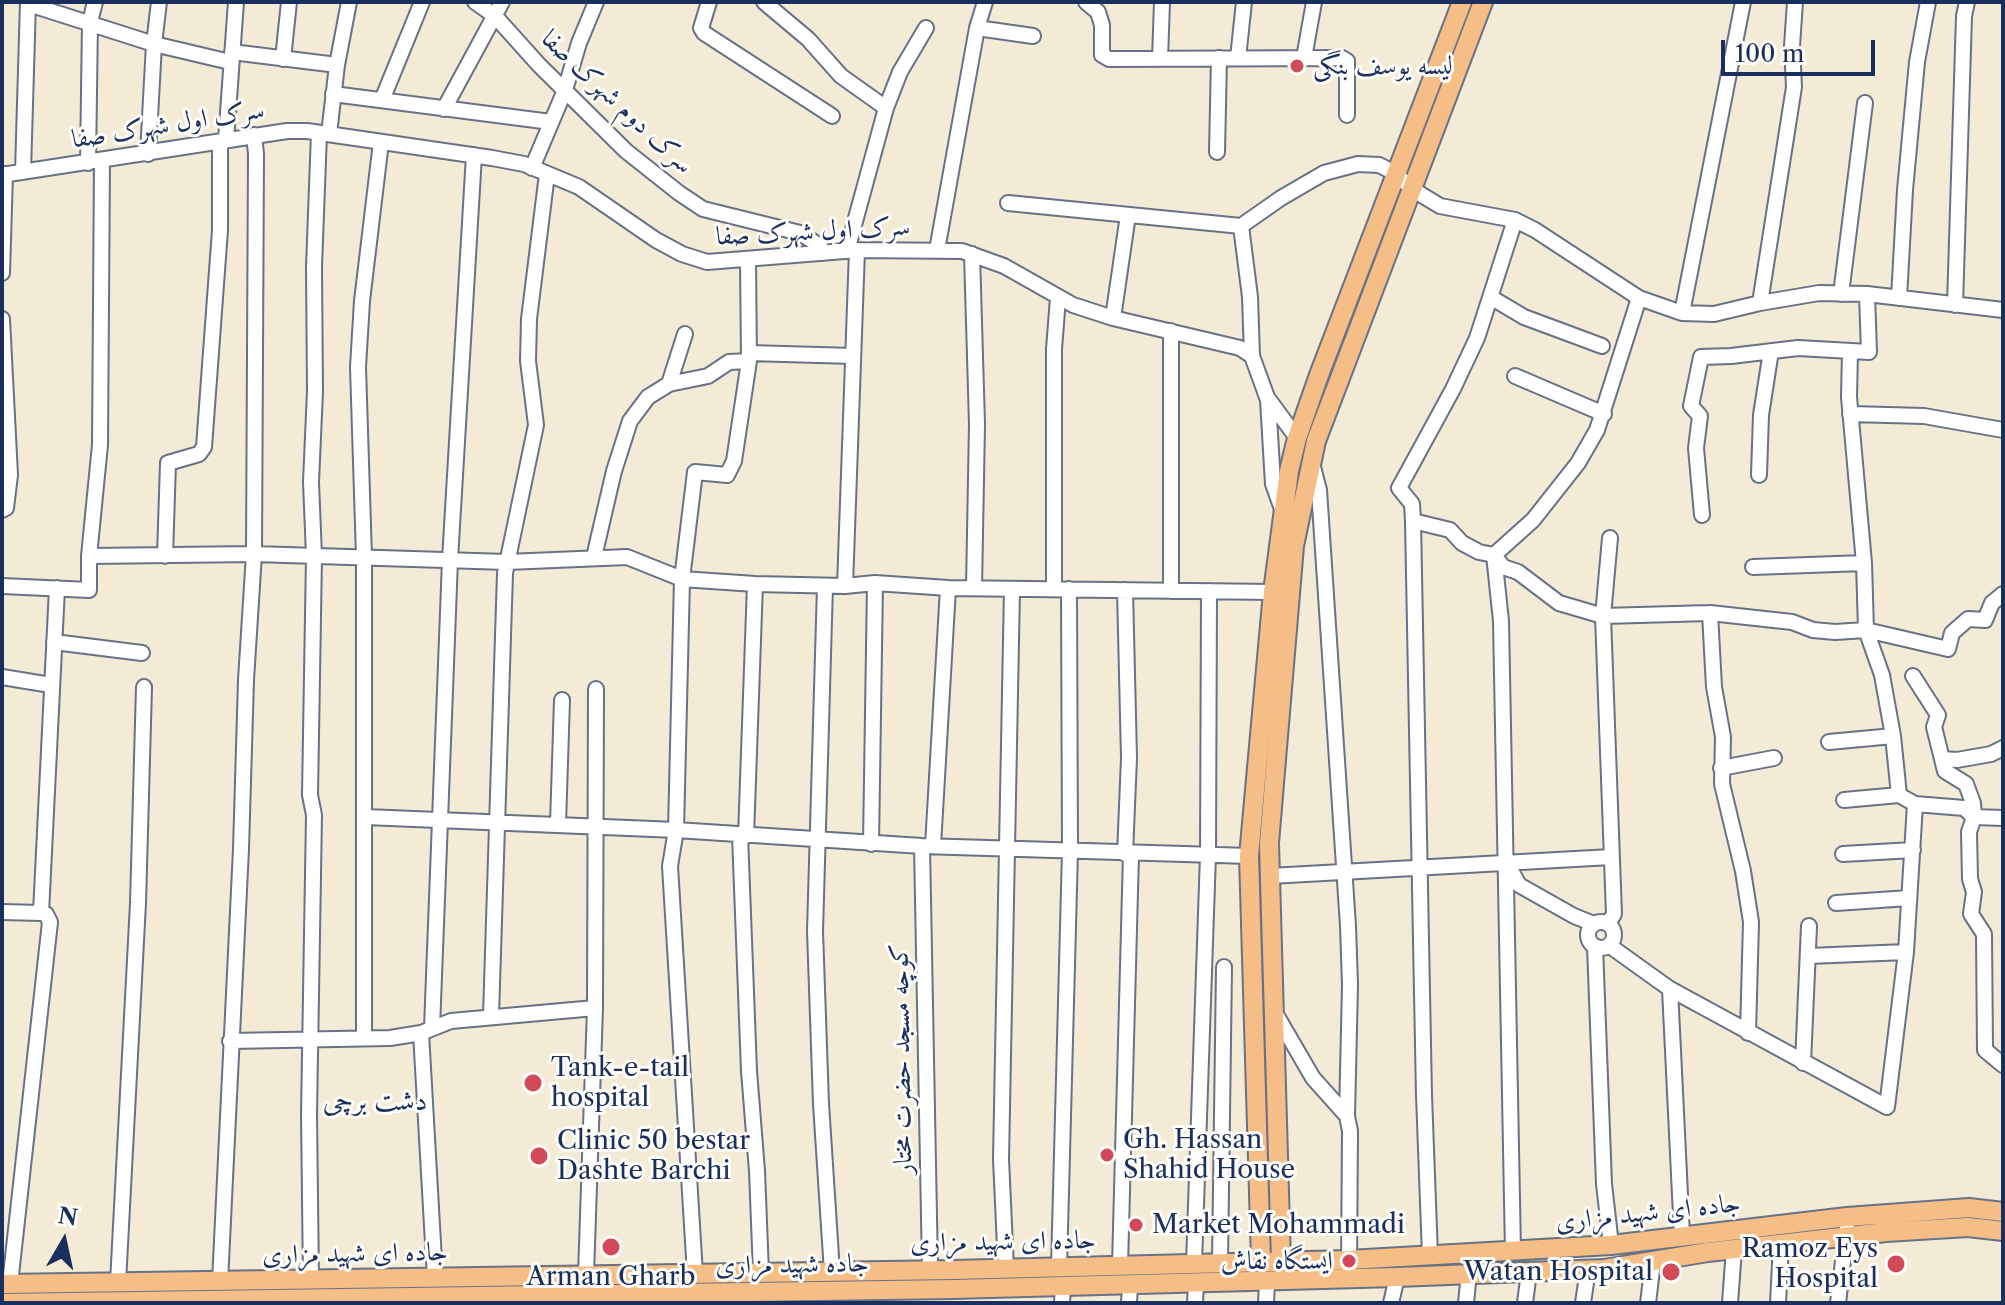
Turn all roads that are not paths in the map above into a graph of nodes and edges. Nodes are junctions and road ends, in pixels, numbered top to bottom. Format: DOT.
graph roads {
  1 [pos="30,2"];
  2 [pos="95,2"];
  3 [pos="159,2"];
  4 [pos="236,2"];
  5 [pos="289,2"];
  6 [pos="349,2"];
  7 [pos="422,2"];
  8 [pos="475,2"];
  9 [pos="502,2"];
  10 [pos="596,2"];
  11 [pos="709,2"];
  12 [pos="764,2"];
  13 [pos="985,2"];
  14 [pos="1086,2"];
  15 [pos="1162,2"];
  16 [pos="1244,2"];
  17 [pos="1314,2"];
  18 [pos="1462,2"];
  19 [pos="1483,2"];
  20 [pos="1743,2"];
  21 [pos="1795,2"];
  22 [pos="1928,2"];
  23 [pos="1967,2"];
  24 [pos="495,16"];
  25 [pos="90,22"];
  26 [pos="926,28"];
  27 [pos="977,28"];
  28 [pos="1033,36"];
  29 [pos="154,44"];
  30 [pos="231,57"];
  31 [pos="1219,58"];
  32 [pos="1238,58"];
  33 [pos="1304,58"];
  34 [pos="283,59"];
  35 [pos="1160,59"];
  36 [pos="337,65"];
  37 [pos="565,90"];
  38 [pos="333,94"];
  39 [pos="382,100"];
  40 [pos="1865,103"];
  41 [pos="886,108"];
  42 [pos="444,109"];
  43 [pos="1347,115"];
  44 [pos="832,116"];
  45 [pos="551,122"];
  46 [pos="324,134"];
  47 [pos="254,135"];
  48 [pos="223,141"];
  49 [pos="381,142"];
  50 [pos="1217,152"];
  51 [pos="148,154"];
  52 [pos="474,155"];
  53 [pos="95,162"];
  54 [pos="532,168"];
  55 [pos="23,172"];
  56 [pos="1395,173"];
  57 [pos="4,174"];
  58 [pos="547,174"];
  59 [pos="1412,189"];
  60 [pos="1008,203"];
  61 [pos="1128,215"];
  62 [pos="1515,220"];
  63 [pos="1241,226"];
  64 [pos="937,250"];
  65 [pos="852,251"];
  66 [pos="823,253"];
  67 [pos="972,254"];
  68 [pos="748,260"];
  69 [pos="2,273"];
  70 [pos="1841,294"];
  71 [pos="1867,294"];
  72 [pos="1058,298"];
  73 [pos="1492,298"];
  74 [pos="1639,298"];
  75 [pos="1899,298"];
  76 [pos="1760,303"];
  77 [pos="1955,305"];
  78 [pos="2003,310"];
  79 [pos="1682,313"];
  80 [pos="1113,318"];
  81 [pos="2,319"];
  82 [pos="1171,331"];
  83 [pos="685,334"];
  84 [pos="1602,346"];
  85 [pos="1771,351"];
  86 [pos="1850,352"];
  87 [pos="853,356"];
  88 [pos="1252,356"];
  89 [pos="749,357"];
  90 [pos="1515,376"];
  91 [pos="669,384"];
  92 [pos="1268,400"];
  93 [pos="1604,414"];
  94 [pos="1850,414"];
  95 [pos="2003,430"];
  96 [pos="1297,438"];
  97 [pos="1302,469"];
  98 [pos="1759,475"];
  99 [pos="2,510"];
  100 [pos="1283,512"];
  101 [pos="1702,515"];
  102 [pos="1413,521"];
  103 [pos="1610,538"];
  104 [pos="254,554"];
  105 [pos="1494,555"];
  106 [pos="89,556"];
  107 [pos="165,556"];
  108 [pos="314,556"];
  109 [pos="364,557"];
  110 [pos="594,557"];
  111 [pos="450,560"];
  112 [pos="507,562"];
  113 [pos="1864,563"];
  114 [pos="1753,567"];
  115 [pos="682,579"];
  116 [pos="875,583"];
  117 [pos="755,584"];
  118 [pos="2,586"];
  119 [pos="825,586"];
  120 [pos="845,586"];
  121 [pos="57,588"];
  122 [pos="948,588"];
  123 [pos="974,588"];
  124 [pos="1012,589"];
  125 [pos="1062,589"];
  126 [pos="1125,590"];
  127 [pos="1171,591"];
  128 [pos="1209,591"];
  129 [pos="1273,592"];
  130 [pos="1999,600"];
  131 [pos="1710,613"];
  132 [pos="1603,616"];
  133 [pos="1866,630"];
  134 [pos="54,642"];
  135 [pos="142,653"];
  136 [pos="1913,676"];
  137 [pos="2,677"];
  138 [pos="51,685"];
  139 [pos="144,687"];
  140 [pos="596,689"];
  141 [pos="562,700"];
  142 [pos="1893,736"];
  143 [pos="1829,742"];
  144 [pos="2003,748"];
  145 [pos="1774,758"];
  146 [pos="1943,759"];
  147 [pos="1721,768"];
  148 [pos="1899,795"];
  149 [pos="1844,800"];
  150 [pos="1915,804"];
  151 [pos="366,817"];
  152 [pos="1974,817"];
  153 [pos="2003,818"];
  154 [pos="441,821"];
  155 [pos="497,822"];
  156 [pos="558,824"];
  157 [pos="596,827"];
  158 [pos="676,830"];
  159 [pos="743,835"];
  160 [pos="816,839"];
  161 [pos="871,844"];
  162 [pos="928,846"];
  163 [pos="1007,850"];
  164 [pos="1913,850"];
  165 [pos="1070,851"];
  166 [pos="1128,854"];
  167 [pos="1843,854"];
  168 [pos="1208,855"];
  169 [pos="1249,856"];
  170 [pos="1611,857"];
  171 [pos="1507,863"];
  172 [pos="1420,869"];
  173 [pos="1345,872"];
  174 [pos="1270,876"];
  175 [pos="1909,898"];
  176 [pos="1836,903"];
  177 [pos="2,912"];
  178 [pos="41,913"];
  179 [pos="1601,924"];
  180 [pos="1809,926"];
  181 [pos="1595,946"];
  182 [pos="1610,946"];
  183 [pos="1906,952"];
  184 [pos="1809,956"];
  185 [pos="1224,967"];
  186 [pos="1670,989"];
  187 [pos="1272,1007"];
  188 [pos="595,1008"];
  189 [pos="491,1016"];
  190 [pos="427,1030"];
  191 [pos="1748,1033"];
  192 [pos="364,1037"];
  193 [pos="230,1041"];
  194 [pos="310,1041"];
  195 [pos="1803,1063"];
  196 [pos="2003,1065"];
  197 [pos="1347,1116"];
  198 [pos="2003,1212"];
  199 [pos="1847,1217"];
  200 [pos="2003,1231"];
  201 [pos="1682,1236"];
  202 [pos="1846,1237"];
  203 [pos="1781,1244"];
  204 [pos="1611,1245"];
  205 [pos="1734,1249"];
  206 [pos="1513,1252"];
  207 [pos="1430,1256"];
  208 [pos="1677,1257"];
  209 [pos="1261,1261"];
  210 [pos="1281,1261"];
  211 [pos="1220,1262"];
  212 [pos="1653,1262"];
  213 [pos="1194,1263"];
  214 [pos="1120,1266"];
  215 [pos="1059,1267"];
  216 [pos="1006,1269"];
  217 [pos="1588,1269"];
  218 [pos="930,1270"];
  219 [pos="1349,1270"];
  220 [pos="832,1272"];
  221 [pos="1529,1272"];
  222 [pos="761,1273"];
  223 [pos="1469,1273"];
  224 [pos="695,1274"];
  225 [pos="586,1275"];
  226 [pos="1397,1277"];
  227 [pos="435,1278"];
  228 [pos="220,1282"];
  229 [pos="1267,1282"];
  230 [pos="1196,1283"];
  231 [pos="6,1284"];
  232 [pos="556,1291"];
  233 [pos="312,1294"];
  234 [pos="1129,1294"];
  235 [pos="994,1295"];
  236 [pos="1063,1295"];
  237 [pos="118,1296"];
  238 [pos="926,1296"];
  239 [pos="730,1298"];
  240 [pos="199,1302"];
  241 [pos="2,1303"];
  242 [pos="45,1303"];
  243 [pos="1195,1303"];
  244 [pos="1266,1303"];
  245 [pos="1391,1303"];
  246 [pos="1466,1303"];
  247 [pos="1525,1303"];
  248 [pos="1583,1303"];
  249 [pos="1648,1303"];
  250 [pos="1730,1303"];
  251 [pos="1778,1303"];
  252 [pos="1838,1303"];
  1 -- 25 [label="street"];
  1 -- 55 [label="street"];
  2 -- 25 [label="street"];
  3 -- 29 [label="street"];
  4 -- 30 [label="street"];
  5 -- 34 [label="street"];
  6 -- 36 [label="street"];
  7 -- 39 [label="street"];
  8 -- 24 [label="street, سرک دوم شهرک صفا"];
  9 -- 24 [label="street"];
  10 -- 37 [label="street"];
  11 -- 44 [label="street"];
  12 -- 41 [label="street"];
  13 -- 27 [label="street"];
  14 -- 35 [label="street"];
  15 -- 35 [label="street"];
  16 -- 32 [label="street"];
  17 -- 33 [label="street"];
  18 -- 56 [label="main road"];
  19 -- 59 [label="main road"];
  20 -- 79 [label="street"];
  21 -- 76 [label="street"];
  22 -- 75 [label="street"];
  23 -- 77 [label="street"];
  24 -- 37 [label="street, سرک دوم شهرک صفا"];
  24 -- 42 [label="street"];
  25 -- 29 [label="street"];
  25 -- 53 [label="street"];
  26 -- 41 [label="street"];
  27 -- 28 [label="street"];
  27 -- 64 [label="street"];
  29 -- 30 [label="street"];
  29 -- 51 [label="street"];
  30 -- 34 [label="street"];
  30 -- 48 [label="street"];
  31 -- 32 [label="street"];
  31 -- 35 [label="street"];
  31 -- 50 [label="street"];
  32 -- 33 [label="street"];
  33 -- 43 [label="street"];
  34 -- 36 [label="street"];
  36 -- 38 [label="street"];
  37 -- 45 [label="street"];
  37 -- 66 [label="street, سرک دوم شهرک صفا"];
  38 -- 39 [label="street"];
  38 -- 46 [label="street"];
  39 -- 42 [label="street"];
  40 -- 70 [label="street"];
  41 -- 65 [label="street"];
  42 -- 45 [label="street"];
  45 -- 54 [label="street"];
  46 -- 47 [label="street, سرک اول شهرک صفا"];
  46 -- 49 [label="street, سرک اول شهرک صفا"];
  46 -- 108 [label="street"];
  47 -- 48 [label="street, سرک اول شهرک صفا"];
  47 -- 104 [label="street"];
  48 -- 51 [label="street, سرک اول شهرک صفا"];
  48 -- 107 [label="street"];
  49 -- 52 [label="street, سرک اول شهرک صفا"];
  49 -- 109 [label="street"];
  51 -- 53 [label="street, سرک اول شهرک صفا"];
  52 -- 54 [label="street, سرک اول شهرک صفا"];
  52 -- 111 [label="street"];
  53 -- 55 [label="street, سرک اول شهرک صفا"];
  53 -- 106 [label="street"];
  54 -- 58 [label="street, سرک اول شهرک صفا"];
  55 -- 57 [label="street, سرک اول شهرک صفا"];
  56 -- 59 [label="street"];
  56 -- 63 [label="street"];
  56 -- 96 [label="main road"];
  57 -- 69 [label="street"];
  58 -- 68 [label="street, سرک اول شهرک صفا"];
  58 -- 112 [label="street"];
  59 -- 62 [label="street"];
  59 -- 97 [label="main road"];
  60 -- 61 [label="street"];
  61 -- 63 [label="street"];
  61 -- 80 [label="street"];
  62 -- 73 [label="street"];
  62 -- 74 [label="street"];
  63 -- 88 [label="street"];
  64 -- 65 [label="street, سرک اول شهرک صفا"];
  64 -- 67 [label="street, سرک اول شهرک صفا"];
  65 -- 66 [label="street, سرک اول شهرک صفا"];
  65 -- 87 [label="street"];
  66 -- 68 [label="street, سرک اول شهرک صفا"];
  67 -- 72 [label="street, سرک اول شهرک صفا"];
  67 -- 123 [label="street"];
  68 -- 89 [label="street"];
  70 -- 71 [label="street"];
  70 -- 76 [label="street"];
  71 -- 75 [label="street"];
  71 -- 86 [label="street"];
  72 -- 80 [label="street, سرک اول شهرک صفا"];
  72 -- 125 [label="street"];
  73 -- 84 [label="street"];
  73 -- 102 [label="street"];
  74 -- 79 [label="street"];
  74 -- 93 [label="street"];
  75 -- 77 [label="street"];
  76 -- 79 [label="street"];
  77 -- 78 [label="street"];
  80 -- 82 [label="street, سرک اول شهرک صفا"];
  81 -- 99 [label="street"];
  82 -- 88 [label="street, سرک اول شهرک صفا"];
  82 -- 127 [label="street"];
  83 -- 91 [label="street"];
  85 -- 86 [label="street"];
  85 -- 98 [label="street"];
  85 -- 101 [label="street"];
  86 -- 94 [label="street"];
  87 -- 89 [label="street"];
  87 -- 120 [label="street"];
  88 -- 92 [label="street"];
  89 -- 91 [label="street"];
  89 -- 115 [label="street"];
  90 -- 93 [label="street"];
  91 -- 110 [label="street"];
  92 -- 96 [label="street"];
  92 -- 100 [label="street"];
  93 -- 105 [label="street"];
  94 -- 95 [label="street"];
  94 -- 113 [label="street"];
  96 -- 97 [label="main road"];
  97 -- 100 [label="main road"];
  97 -- 173 [label="street"];
  97 -- 174 [label="main road"];
  100 -- 129 [label="main road"];
  102 -- 105 [label="street"];
  102 -- 172 [label="street"];
  103 -- 132 [label="street"];
  104 -- 107 [label="street"];
  104 -- 108 [label="street"];
  104 -- 193 [label="street"];
  105 -- 132 [label="street"];
  105 -- 171 [label="street"];
  106 -- 107 [label="street"];
  106 -- 121 [label="street"];
  108 -- 109 [label="street"];
  108 -- 194 [label="street"];
  109 -- 111 [label="street"];
  109 -- 151 [label="street"];
  110 -- 112 [label="street"];
  110 -- 115 [label="street"];
  111 -- 112 [label="street"];
  111 -- 154 [label="street"];
  112 -- 155 [label="street"];
  113 -- 114 [label="street"];
  113 -- 133 [label="street"];
  115 -- 117 [label="street"];
  115 -- 158 [label="street"];
  116 -- 120 [label="street"];
  116 -- 122 [label="street"];
  116 -- 161 [label="street"];
  117 -- 119 [label="street"];
  117 -- 159 [label="street"];
  118 -- 121 [label="street"];
  119 -- 120 [label="street"];
  119 -- 160 [label="street"];
  121 -- 134 [label="street"];
  122 -- 123 [label="street"];
  122 -- 162 [label="street, کوچه مسجد حضرت مختار"];
  123 -- 124 [label="street"];
  124 -- 125 [label="street"];
  124 -- 163 [label="street"];
  125 -- 126 [label="street"];
  125 -- 165 [label="street"];
  126 -- 127 [label="street"];
  126 -- 166 [label="street"];
  127 -- 128 [label="street"];
  128 -- 129 [label="street"];
  128 -- 168 [label="street"];
  129 -- 169 [label="main road"];
  130 -- 133 [label="street"];
  131 -- 132 [label="street"];
  131 -- 133 [label="street"];
  131 -- 147 [label="street"];
  132 -- 170 [label="street"];
  133 -- 142 [label="street"];
  134 -- 135 [label="street"];
  134 -- 138 [label="street"];
  136 -- 146 [label="street"];
  137 -- 138 [label="street"];
  138 -- 178 [label="street"];
  139 -- 237 [label="street"];
  140 -- 157 [label="street"];
  141 -- 156 [label="street"];
  142 -- 143 [label="street"];
  142 -- 148 [label="street"];
  144 -- 146 [label="street"];
  145 -- 147 [label="street"];
  146 -- 152 [label="street"];
  147 -- 191 [label="street"];
  148 -- 149 [label="street"];
  148 -- 150 [label="street"];
  150 -- 152 [label="street"];
  150 -- 164 [label="street"];
  151 -- 154 [label="street"];
  151 -- 192 [label="street"];
  152 -- 153 [label="street"];
  152 -- 196 [label="street"];
  154 -- 155 [label="street"];
  154 -- 190 [label="street"];
  155 -- 156 [label="street"];
  155 -- 189 [label="street"];
  156 -- 157 [label="street"];
  157 -- 158 [label="street"];
  157 -- 188 [label="street"];
  158 -- 159 [label="street"];
  158 -- 224 [label="street"];
  159 -- 160 [label="street"];
  159 -- 222 [label="street"];
  160 -- 161 [label="street"];
  160 -- 220 [label="street"];
  161 -- 162 [label="street"];
  162 -- 163 [label="street"];
  162 -- 218 [label="street, کوچه مسجد حضرت مختار"];
  163 -- 165 [label="street"];
  163 -- 216 [label="street"];
  164 -- 167 [label="street"];
  164 -- 175 [label="street"];
  165 -- 166 [label="street"];
  165 -- 215 [label="street"];
  166 -- 168 [label="street"];
  166 -- 214 [label="street"];
  168 -- 169 [label="street"];
  168 -- 213 [label="street"];
  169 -- 209 [label="main road"];
  170 -- 171 [label="street"];
  170 -- 179 [label="street"];
  171 -- 172 [label="street"];
  171 -- 179 [label="street"];
  171 -- 206 [label="street"];
  172 -- 173 [label="street"];
  172 -- 207 [label="street"];
  173 -- 174 [label="street"];
  173 -- 197 [label="street"];
  174 -- 187 [label="main road"];
  175 -- 176 [label="street"];
  175 -- 183 [label="street"];
  177 -- 178 [label="street"];
  178 -- 231 [label="street"];
  179 -- 181 [label="street"];
  179 -- 182 [label="street"];
  180 -- 184 [label="street"];
  181 -- 182 [label="street"];
  181 -- 204 [label="street"];
  182 -- 186 [label="street"];
  183 -- 184 [label="street"];
  183 -- 195 [label="street"];
  184 -- 195 [label="street"];
  185 -- 211 [label="street"];
  186 -- 191 [label="street"];
  186 -- 201 [label="street"];
  187 -- 197 [label="street"];
  187 -- 210 [label="main road"];
  188 -- 189 [label="street"];
  188 -- 225 [label="street"];
  189 -- 190 [label="street"];
  190 -- 192 [label="street"];
  190 -- 227 [label="street"];
  191 -- 195 [label="street"];
  192 -- 194 [label="street"];
  193 -- 194 [label="street"];
  193 -- 228 [label="street"];
  194 -- 233 [label="street"];
  197 -- 219 [label="street"];
  198 -- 199 [label="main road, جاده ای شهید مزاری"];
  199 -- 201 [label="main road, جاده ای شهید مزاری"];
  199 -- 202 [label="street"];
  200 -- 202 [label="main road, جاده ای شهید مزاری"];
  201 -- 204 [label="main road, جاده ای شهید مزاری"];
  202 -- 203 [label="main road, جاده ای شهید مزاری"];
  202 -- 252 [label="street"];
  203 -- 205 [label="main road, جاده ای شهید مزاری"];
  203 -- 251 [label="street"];
  204 -- 206 [label="main road, جاده ای شهید مزاری"];
  205 -- 208 [label="main road, جاده ای شهید مزاری"];
  205 -- 250 [label="street"];
  206 -- 207 [label="main road, جاده ای شهید مزاری"];
  207 -- 219 [label="main road, جاده ای شهید مزاری"];
  208 -- 212 [label="main road, جاده شهید مزاری"];
  209 -- 210 [label="main road, جاده ای شهید مزاری"];
  209 -- 211 [label="main road, جاده ای شهید مزاری"];
  210 -- 219 [label="main road, جاده ای شهید مزاری"];
  211 -- 213 [label="main road, جاده ای شهید مزاری"];
  212 -- 217 [label="main road, جاده شهید مزاری"];
  212 -- 249 [label="street"];
  213 -- 214 [label="main road, جاده ای شهید مزاری"];
  214 -- 215 [label="main road, جاده ای شهید مزاری"];
  215 -- 216 [label="main road, جاده ای شهید مزاری"];
  216 -- 218 [label="main road, جاده ای شهید مزاری"];
  217 -- 221 [label="main road, جاده شهید مزاری"];
  217 -- 248 [label="street"];
  218 -- 220 [label="main road, جاده ای شهید مزاری"];
  219 -- 226 [label="main road, جاده شهید مزاری"];
  219 -- 229 [label="main road, جاده شهید مزاری"];
  220 -- 222 [label="main road, جاده ای شهید مزاری"];
  221 -- 223 [label="main road, جاده شهید مزاری"];
  221 -- 247 [label="street"];
  222 -- 224 [label="main road, جاده ای شهید مزاری"];
  223 -- 226 [label="main road, جاده شهید مزاری"];
  223 -- 246 [label="street"];
  224 -- 225 [label="main road, جاده ای شهید مزاری"];
  225 -- 232 [label="main road, جاده ای شهید مزاری"];
  226 -- 245 [label="street"];
  227 -- 232 [label="main road, جاده ای شهید مزاری"];
  227 -- 233 [label="main road, جاده ای شهید مزاری"];
  228 -- 233 [label="main road, جاده ای شهید مزاری"];
  228 -- 237 [label="main road, جاده ای شهید مزاری"];
  229 -- 230 [label="main road, جاده شهید مزاری"];
  229 -- 244 [label="street"];
  230 -- 234 [label="main road, جاده شهید مزاری"];
  230 -- 243 [label="street"];
  231 -- 237 [label="main road, جاده ای شهید مزاری"];
  232 -- 233 [label="main road, جاده شهید مزاری"];
  232 -- 239 [label="main road, جاده شهید مزاری"];
  233 -- 240 [label="main road, جاده شهید مزاری"];
  234 -- 236 [label="main road, جاده شهید مزاری"];
  235 -- 236 [label="main road, جاده شهید مزاری"];
  235 -- 238 [label="main road, جاده شهید مزاری"];
  237 -- 240 [label="main road, جاده شهید مزاری"];
  237 -- 242 [label="main road, جاده شهید مزاری"];
  238 -- 239 [label="main road, جاده شهید مزاری"];
  241 -- 242 [label="main road, جاده شهید مزاری"];
}
